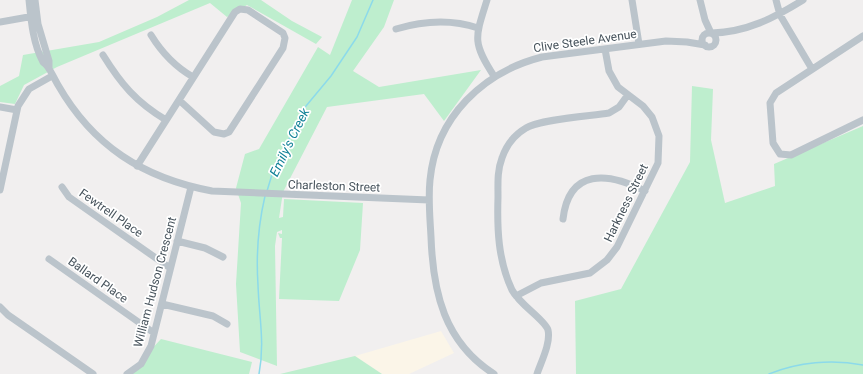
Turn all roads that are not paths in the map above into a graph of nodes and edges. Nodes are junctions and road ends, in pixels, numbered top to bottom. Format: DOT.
graph roads {
  1 [pos="29,0"];
  2 [pos="35,0"];
  3 [pos="487,0"];
  4 [pos="632,0"];
  5 [pos="700,0"];
  6 [pos="776,0"];
  7 [pos="803,0"];
  8 [pos="780,15"];
  9 [pos="34,16"];
  10 [pos="705,20"];
  11 [pos="0,22"];
  12 [pos="478,28"];
  13 [pos="396,29"];
  14 [pos="712,33"];
  15 [pos="730,33"];
  16 [pos="151,35"];
  17 [pos="703,36"];
  18 [pos="863,36"];
  19 [pos="687,42"];
  20 [pos="716,42"];
  21 [pos="639,44"];
  22 [pos="705,46"];
  23 [pos="605,49"];
  24 [pos="103,55"];
  25 [pos="812,69"];
  26 [pos="52,76"];
  27 [pos="494,76"];
  28 [pos="192,77"];
  29 [pos="627,96"];
  30 [pos="178,100"];
  31 [pos="0,107"];
  32 [pos="17,110"];
  33 [pos="166,120"];
  34 [pos="863,120"];
  35 [pos="137,166"];
  36 [pos="62,187"];
  37 [pos="191,187"];
  38 [pos="0,190"];
  39 [pos="645,191"];
  40 [pos="429,200"];
  41 [pos="563,219"];
  42 [pos="177,241"];
  43 [pos="223,257"];
  44 [pos="49,259"];
  45 [pos="170,268"];
  46 [pos="516,296"];
  47 [pos="162,304"];
  48 [pos="0,307"];
  49 [pos="227,324"];
  50 [pos="154,333"];
  51 [pos="82,371"];
  52 [pos="93,374"];
  53 [pos="127,374"];
  54 [pos="494,374"];
  55 [pos="537,374"];
  1 -- 9 [label="street, Charleston Street"];
  2 -- 9 [label="street, Charleston Street"];
  3 -- 12 [label="street"];
  4 -- 21 [label="street"];
  5 -- 10 [label="street"];
  6 -- 8 [label="street"];
  7 -- 8 [label="street"];
  8 -- 15 [label="street"];
  8 -- 25 [label="street"];
  9 -- 11 [label="street"];
  9 -- 26 [label="street, Charleston Street"];
  10 -- 14 [label="street"];
  10 -- 17 [label="street"];
  12 -- 13 [label="street"];
  12 -- 27 [label="street"];
  14 -- 15 [label="street"];
  14 -- 17 [label="street"];
  14 -- 20 [label="street"];
  15 -- 20 [label="street"];
  16 -- 28 [label="street"];
  17 -- 19 [label="street, Clive Steele Avenue"];
  17 -- 22 [label="street"];
  18 -- 25 [label="street"];
  19 -- 21 [label="street, Clive Steele Avenue"];
  19 -- 22 [label="street, Clive Steele Avenue"];
  20 -- 22 [label="street"];
  21 -- 23 [label="street, Clive Steele Avenue"];
  23 -- 27 [label="street, Clive Steele Avenue"];
  23 -- 29 [label="street, Harkness Street"];
  24 -- 33 [label="street"];
  25 -- 34 [label="street"];
  26 -- 32 [label="street"];
  26 -- 35 [label="street, Charleston Street"];
  27 -- 40 [label="street, Clive Steele Avenue"];
  28 -- 30 [label="street"];
  28 -- 30 [label="street"];
  29 -- 39 [label="street, Harkness Street"];
  29 -- 46 [label="street"];
  30 -- 33 [label="street"];
  31 -- 32 [label="street"];
  32 -- 38 [label="street"];
  33 -- 35 [label="street"];
  35 -- 37 [label="street, Charleston Street"];
  36 -- 45 [label="street, Fewtrell Place"];
  37 -- 40 [label="street, Charleston Street"];
  37 -- 42 [label="street, William Hudson Crescent"];
  39 -- 41 [label="street"];
  39 -- 46 [label="street, Harkness Street"];
  40 -- 54 [label="street, Clive Steele Avenue"];
  42 -- 43 [label="street"];
  42 -- 45 [label="street, William Hudson Crescent"];
  44 -- 50 [label="street, Ballard Place"];
  45 -- 47 [label="street, William Hudson Crescent"];
  46 -- 55 [label="street"];
  47 -- 49 [label="street"];
  47 -- 50 [label="street, William Hudson Crescent"];
  48 -- 51 [label="street"];
  50 -- 53 [label="street, William Hudson Crescent"];
  51 -- 52 [label="street"];
}
